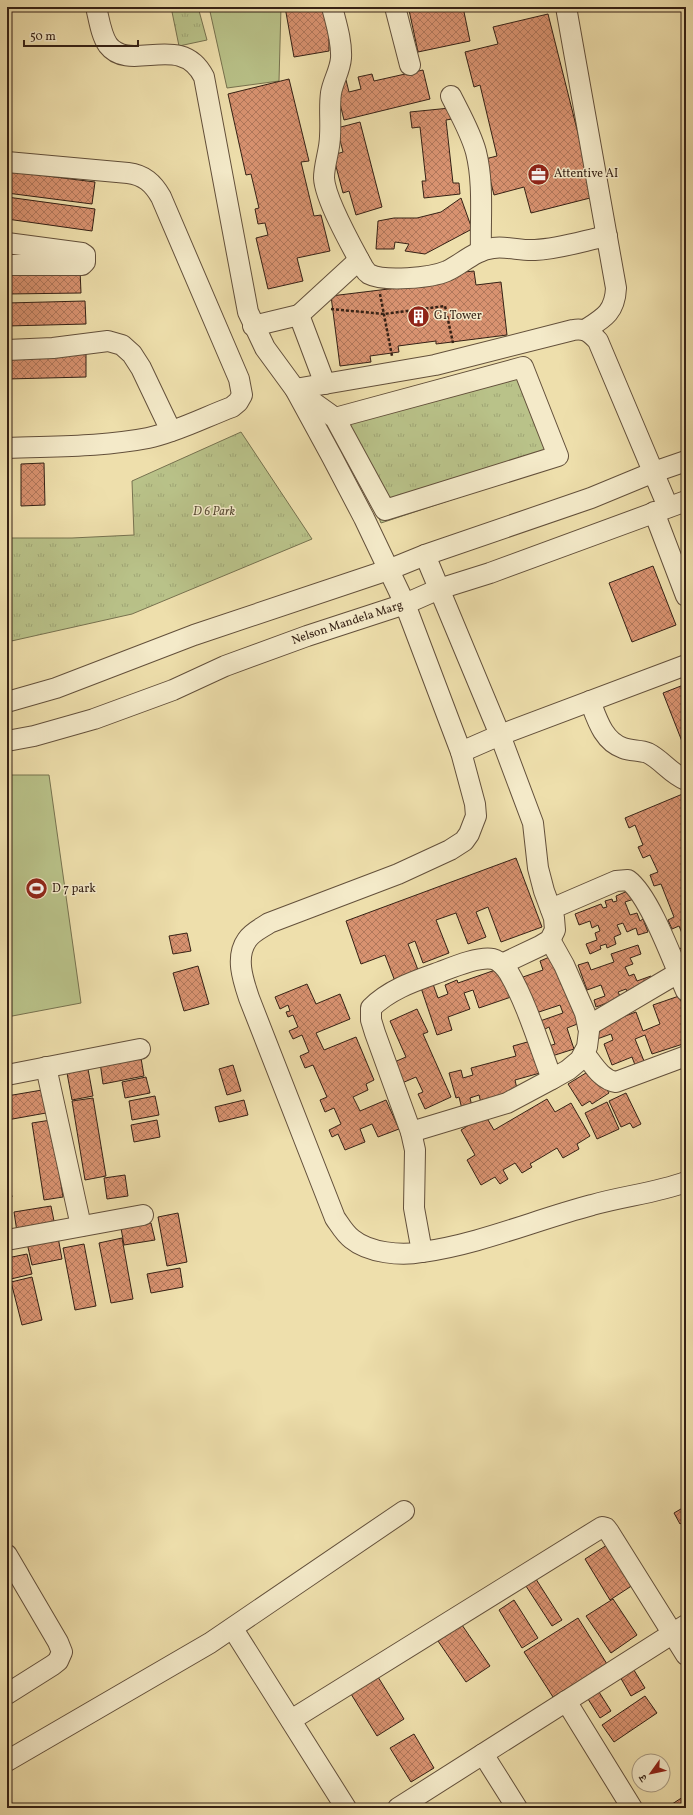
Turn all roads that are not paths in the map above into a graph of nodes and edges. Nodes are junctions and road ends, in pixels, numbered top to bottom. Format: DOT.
graph roads {
  1 [pos="96,7"];
  2 [pos="332,7"];
  3 [pos="395,7"];
  4 [pos="566,7"];
  5 [pos="410,65"];
  6 [pos="450,96"];
  7 [pos="7,162"];
  8 [pos="607,236"];
  9 [pos="7,243"];
  10 [pos="481,251"];
  11 [pos="359,260"];
  12 [pos="7,265"];
  13 [pos="299,315"];
  14 [pos="253,326"];
  15 [pos="586,330"];
  16 [pos="7,350"];
  17 [pos="325,384"];
  18 [pos="295,389"];
  19 [pos="335,418"];
  20 [pos="171,431"];
  21 [pos="7,448"];
  22 [pos="686,461"];
  23 [pos="654,472"];
  24 [pos="669,507"];
  25 [pos="425,555"];
  26 [pos="388,570"];
  27 [pos="439,589"];
  28 [pos="686,596"];
  29 [pos="404,604"];
  30 [pos="686,665"];
  31 [pos="7,702"];
  32 [pos="590,702"];
  33 [pos="500,735"];
  34 [pos="7,741"];
  35 [pos="461,752"];
  36 [pos="686,780"];
  37 [pos="551,909"];
  38 [pos="550,940"];
  39 [pos="502,964"];
  40 [pos="678,973"];
  41 [pos="686,991"];
  42 [pos="588,1026"];
  43 [pos="140,1049"];
  44 [pos="584,1053"];
  45 [pos="686,1056"];
  46 [pos="46,1067"];
  47 [pos="7,1075"];
  48 [pos="552,1079"];
  49 [pos="412,1132"];
  50 [pos="686,1182"];
  51 [pos="143,1215"];
  52 [pos="81,1226"];
  53 [pos="7,1240"];
  54 [pos="422,1252"];
  55 [pos="404,1511"];
  56 [pos="7,1555"];
  57 [pos="233,1629"];
  58 [pos="679,1629"];
  59 [pos="686,1655"];
  60 [pos="7,1694"];
  61 [pos="566,1701"];
  62 [pos="290,1720"];
  63 [pos="483,1754"];
  64 [pos="7,1761"];
  65 [pos="346,1808"];
  66 [pos="398,1808"];
  67 [pos="517,1808"];
  68 [pos="632,1808"];
  1 -- 14 [label="street"];
  2 -- 11 [label="street"];
  3 -- 5 [label="street"];
  4 -- 8 [label="street"];
  6 -- 10 [label="street"];
  7 -- 20 [label="street"];
  8 -- 10 [label="street"];
  8 -- 15 [label="street"];
  9 -- 12 [label="street"];
  10 -- 11 [label="street"];
  11 -- 13 [label="street"];
  13 -- 14 [label="street"];
  13 -- 17 [label="street"];
  14 -- 18 [label="street"];
  15 -- 17 [label="street"];
  15 -- 23 [label="street"];
  16 -- 20 [label="street"];
  17 -- 18 [label="street"];
  18 -- 19 [label="street"];
  18 -- 26 [label="street"];
  19 -- 19 [label="street"];
  20 -- 21 [label="street"];
  22 -- 23 [label="street"];
  23 -- 24 [label="street"];
  23 -- 25 [label="street"];
  24 -- 27 [label="street, Nelson Mandela Marg"];
  24 -- 28 [label="street"];
  25 -- 26 [label="street"];
  25 -- 27 [label="street"];
  26 -- 29 [label="street"];
  26 -- 31 [label="street"];
  27 -- 29 [label="street, Nelson Mandela Marg"];
  27 -- 33 [label="street"];
  29 -- 34 [label="street, Nelson Mandela Marg"];
  29 -- 35 [label="street"];
  30 -- 32 [label="street"];
  32 -- 33 [label="street"];
  32 -- 36 [label="street"];
  33 -- 35 [label="street"];
  33 -- 37 [label="street"];
  35 -- 54 [label="street"];
  37 -- 38 [label="street"];
  37 -- 40 [label="street"];
  38 -- 39 [label="street"];
  38 -- 42 [label="street"];
  39 -- 48 [label="street"];
  39 -- 49 [label="street"];
  40 -- 41 [label="street"];
  40 -- 42 [label="street"];
  42 -- 44 [label="street"];
  43 -- 46 [label="street"];
  44 -- 45 [label="street"];
  44 -- 48 [label="street"];
  46 -- 47 [label="street"];
  46 -- 52 [label="street"];
  48 -- 49 [label="street"];
  49 -- 54 [label="street"];
  50 -- 54 [label="street"];
  51 -- 52 [label="street"];
  52 -- 53 [label="street"];
  55 -- 57 [label="street"];
  56 -- 60 [label="street"];
  57 -- 62 [label="street"];
  57 -- 64 [label="street"];
  58 -- 59 [label="street"];
  58 -- 61 [label="street"];
  58 -- 62 [label="street"];
  61 -- 63 [label="street"];
  61 -- 68 [label="street"];
  62 -- 65 [label="street"];
  63 -- 66 [label="street"];
  63 -- 67 [label="street"];
}
